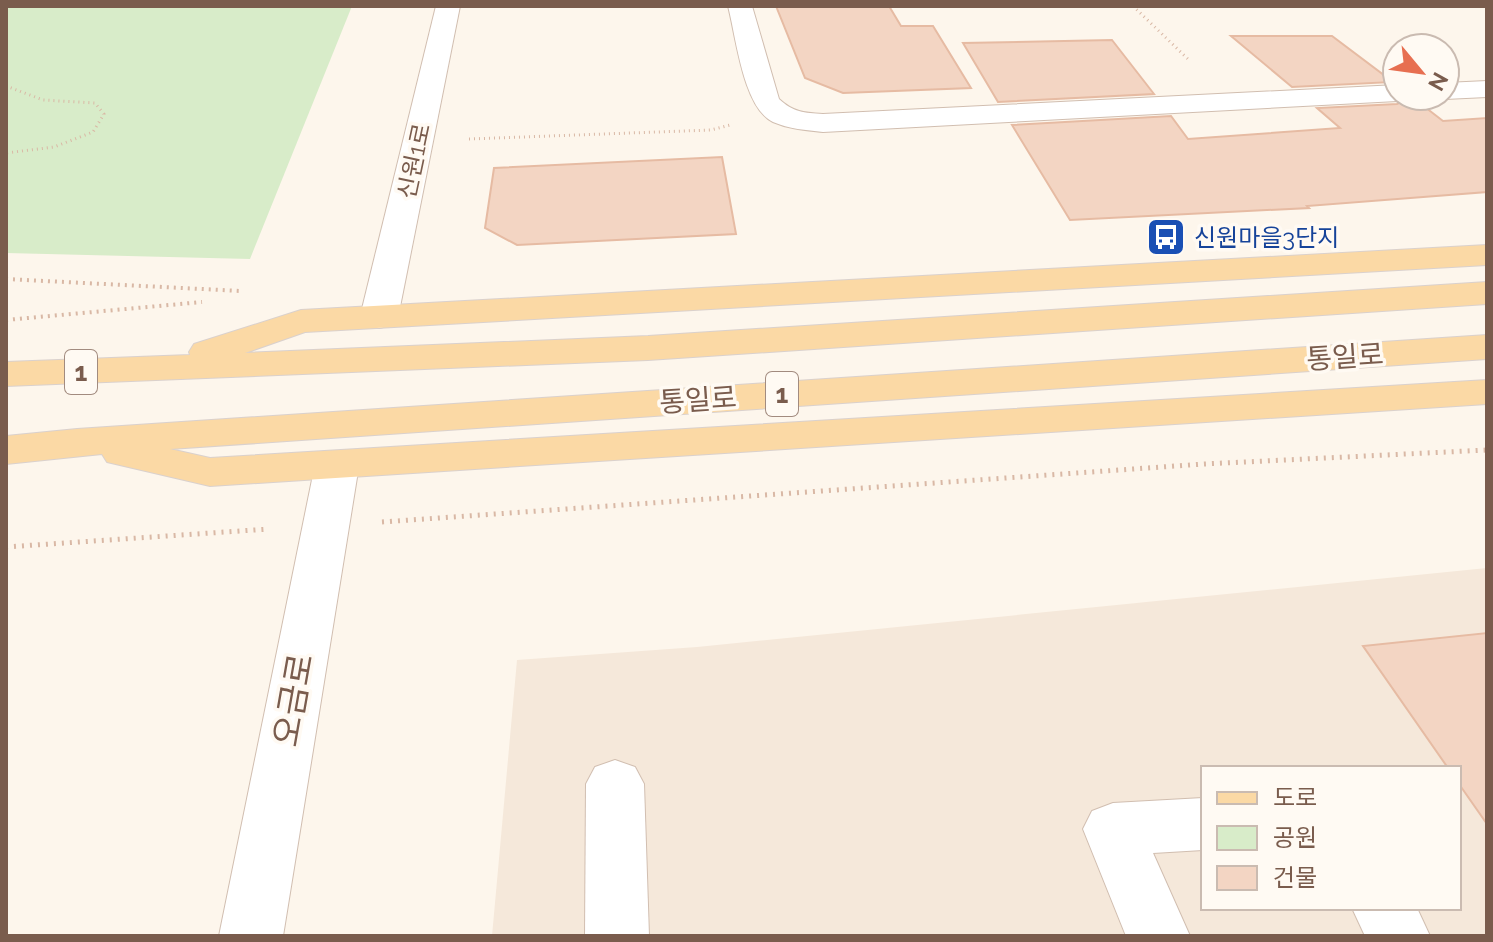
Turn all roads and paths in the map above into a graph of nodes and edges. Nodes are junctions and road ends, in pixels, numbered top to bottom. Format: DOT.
graph roads {
  1 [pos="448,6"];
  2 [pos="740,6"];
  3 [pos="1133,6"];
  4 [pos="1195,67"];
  5 [pos="6,86"];
  6 [pos="1487,89"];
  7 [pos="1461,90"];
  8 [pos="1381,94"];
  9 [pos="734,123"];
  10 [pos="468,139"];
  11 [pos="6,153"];
  12 [pos="1487,255"];
  13 [pos="6,279"];
  14 [pos="244,291"];
  15 [pos="1487,293"];
  16 [pos="211,301"];
  17 [pos="379,317"];
  18 [pos="6,320"];
  19 [pos="1487,347"];
  20 [pos="155,369"];
  21 [pos="6,374"];
  22 [pos="1487,392"];
  23 [pos="77,442"];
  24 [pos="6,450"];
  25 [pos="1487,450"];
  26 [pos="337,465"];
  27 [pos="446,518"];
  28 [pos="193,534"];
  29 [pos="6,547"];
  30 [pos="615,784"];
  31 [pos="1201,824"];
  32 [pos="1384,910"];
  33 [pos="251,936"];
  34 [pos="617,936"];
  35 [pos="1158,936"];
  36 [pos="1398,936"];
  1 -- 17 [label="street, 신원1로"];
  2 -- 8 [label="street"];
  3 -- 4 [label="path"];
  5 -- 11 [label="path"];
  6 -- 7 [label="street"];
  9 -- 10 [label="path"];
  12 -- 17 [label="main road"];
  13 -- 14 [label="path"];
  15 -- 20 [label="main road, 통일로 / 1"];
  16 -- 18 [label="path"];
  17 -- 20 [label="main road"];
  19 -- 23 [label="main road, 통일로 / 1"];
  20 -- 21 [label="main road, 통일로 / 1"];
  22 -- 26 [label="main road"];
  23 -- 24 [label="main road, 통일로 / 1"];
  23 -- 26 [label="main road"];
  25 -- 27 [label="path"];
  26 -- 33 [label="street, 오금로"];
  28 -- 29 [label="path"];
  30 -- 34 [label="street"];
  31 -- 35 [label="street"];
  32 -- 36 [label="street"];
}
